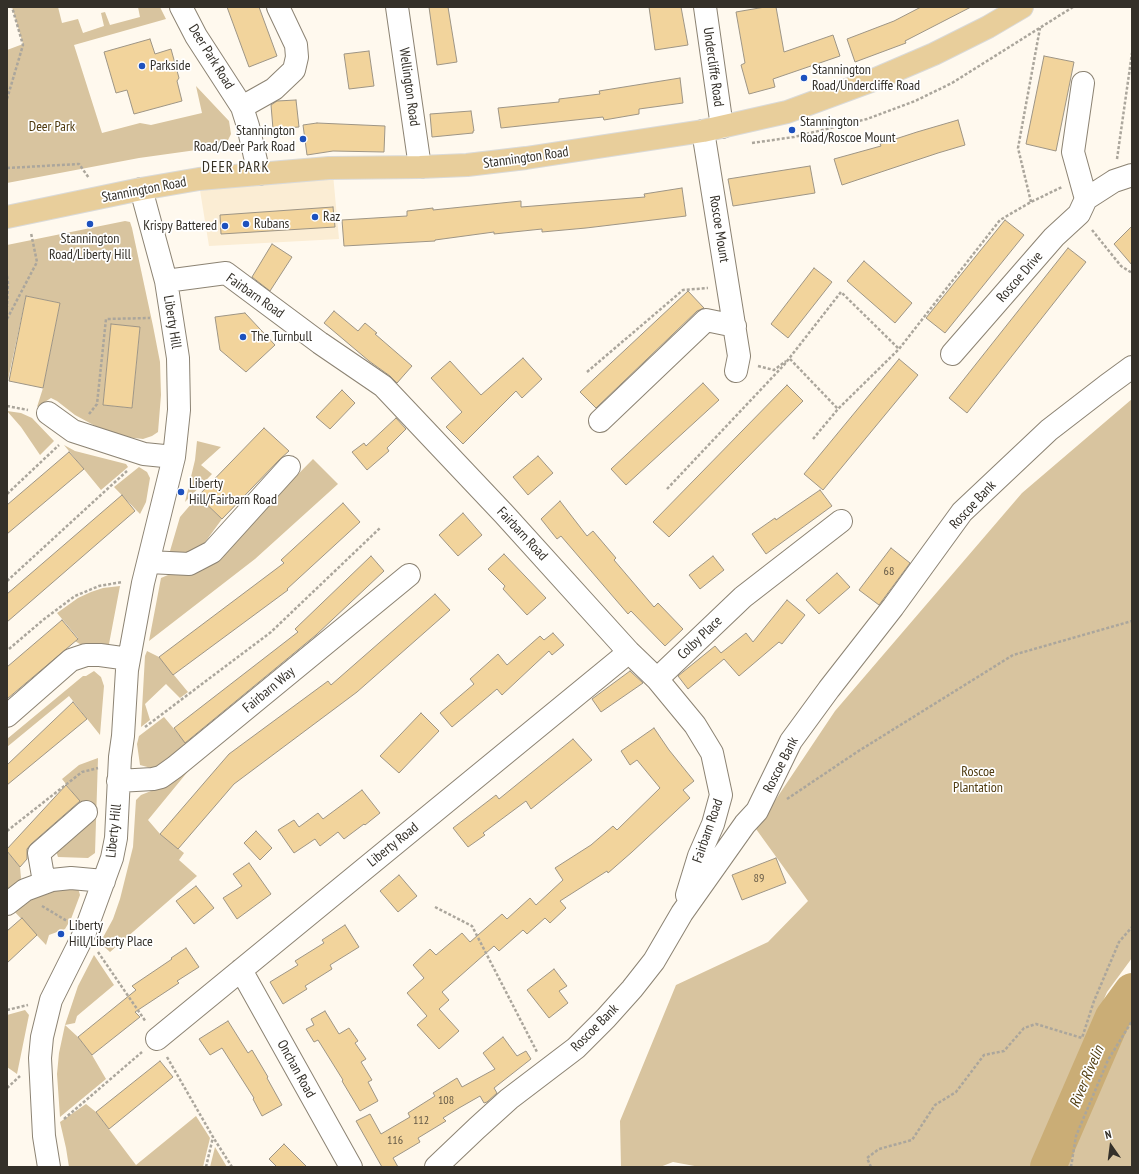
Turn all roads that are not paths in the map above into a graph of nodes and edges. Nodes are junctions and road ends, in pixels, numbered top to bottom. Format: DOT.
graph roads {
  1 [pos="181,7"];
  2 [pos="278,7"];
  3 [pos="397,7"];
  4 [pos="705,7"];
  5 [pos="1022,7"];
  6 [pos="1083,83"];
  7 [pos="242,107"];
  8 [pos="712,129"];
  9 [pos="420,167"];
  10 [pos="259,174"];
  11 [pos="1123,178"];
  12 [pos="141,190"];
  13 [pos="1082,197"];
  14 [pos="17,215"];
  15 [pos="166,281"];
  16 [pos="735,326"];
  17 [pos="952,354"];
  18 [pos="738,363"];
  19 [pos="1132,367"];
  20 [pos="48,413"];
  21 [pos="600,421"];
  22 [pos="174,457"];
  23 [pos="289,467"];
  24 [pos="840,521"];
  25 [pos="148,562"];
  26 [pos="409,575"];
  27 [pos="629,652"];
  28 [pos="129,659"];
  29 [pos="657,679"];
  30 [pos="7,716"];
  31 [pos="118,781"];
  32 [pos="86,812"];
  33 [pos="104,881"];
  34 [pos="44,882"];
  35 [pos="7,904"];
  36 [pos="682,913"];
  37 [pos="240,970"];
  38 [pos="157,1039"];
  39 [pos="49,1167"];
  40 [pos="351,1167"];
  41 [pos="436,1167"];
  1 -- 7 [label="street, Deer Park Road"];
  2 -- 7 [label="street"];
  3 -- 9 [label="street, Wellington Road"];
  4 -- 8 [label="street, Undercliffe Road"];
  5 -- 8 [label="main road, Stannington Road"];
  6 -- 13 [label="street"];
  7 -- 10 [label="street, Deer Park Road"];
  8 -- 9 [label="main road, Stannington Road"];
  8 -- 16 [label="street, Roscoe Mount"];
  9 -- 10 [label="main road, Stannington Road"];
  10 -- 12 [label="main road, Stannington Road"];
  11 -- 13 [label="street, Roscoe Drive"];
  12 -- 14 [label="main road, Stannington Road"];
  12 -- 15 [label="street, Liberty Hill"];
  13 -- 17 [label="street, Roscoe Drive"];
  15 -- 22 [label="street, Liberty Hill"];
  15 -- 27 [label="street, Fairbarn Road"];
  16 -- 18 [label="street, Roscoe Mount"];
  16 -- 21 [label="street"];
  19 -- 36 [label="street, Roscoe Bank"];
  20 -- 22 [label="street"];
  22 -- 25 [label="street, Liberty Hill"];
  23 -- 25 [label="street"];
  24 -- 29 [label="street, Colby Place"];
  25 -- 28 [label="street, Liberty Hill"];
  26 -- 31 [label="street, Fairbarn Way"];
  27 -- 29 [label="street, Fairbarn Road"];
  27 -- 37 [label="street, Liberty Road"];
  28 -- 30 [label="street"];
  28 -- 31 [label="street, Liberty Hill"];
  29 -- 36 [label="street, Fairbarn Road"];
  31 -- 33 [label="street, Liberty Hill"];
  32 -- 34 [label="street"];
  33 -- 34 [label="street"];
  33 -- 39 [label="street, Liberty Hill"];
  34 -- 35 [label="street"];
  36 -- 41 [label="street, Roscoe Bank"];
  37 -- 38 [label="street, Liberty Road"];
  37 -- 40 [label="street, Onchan Road"];
}
